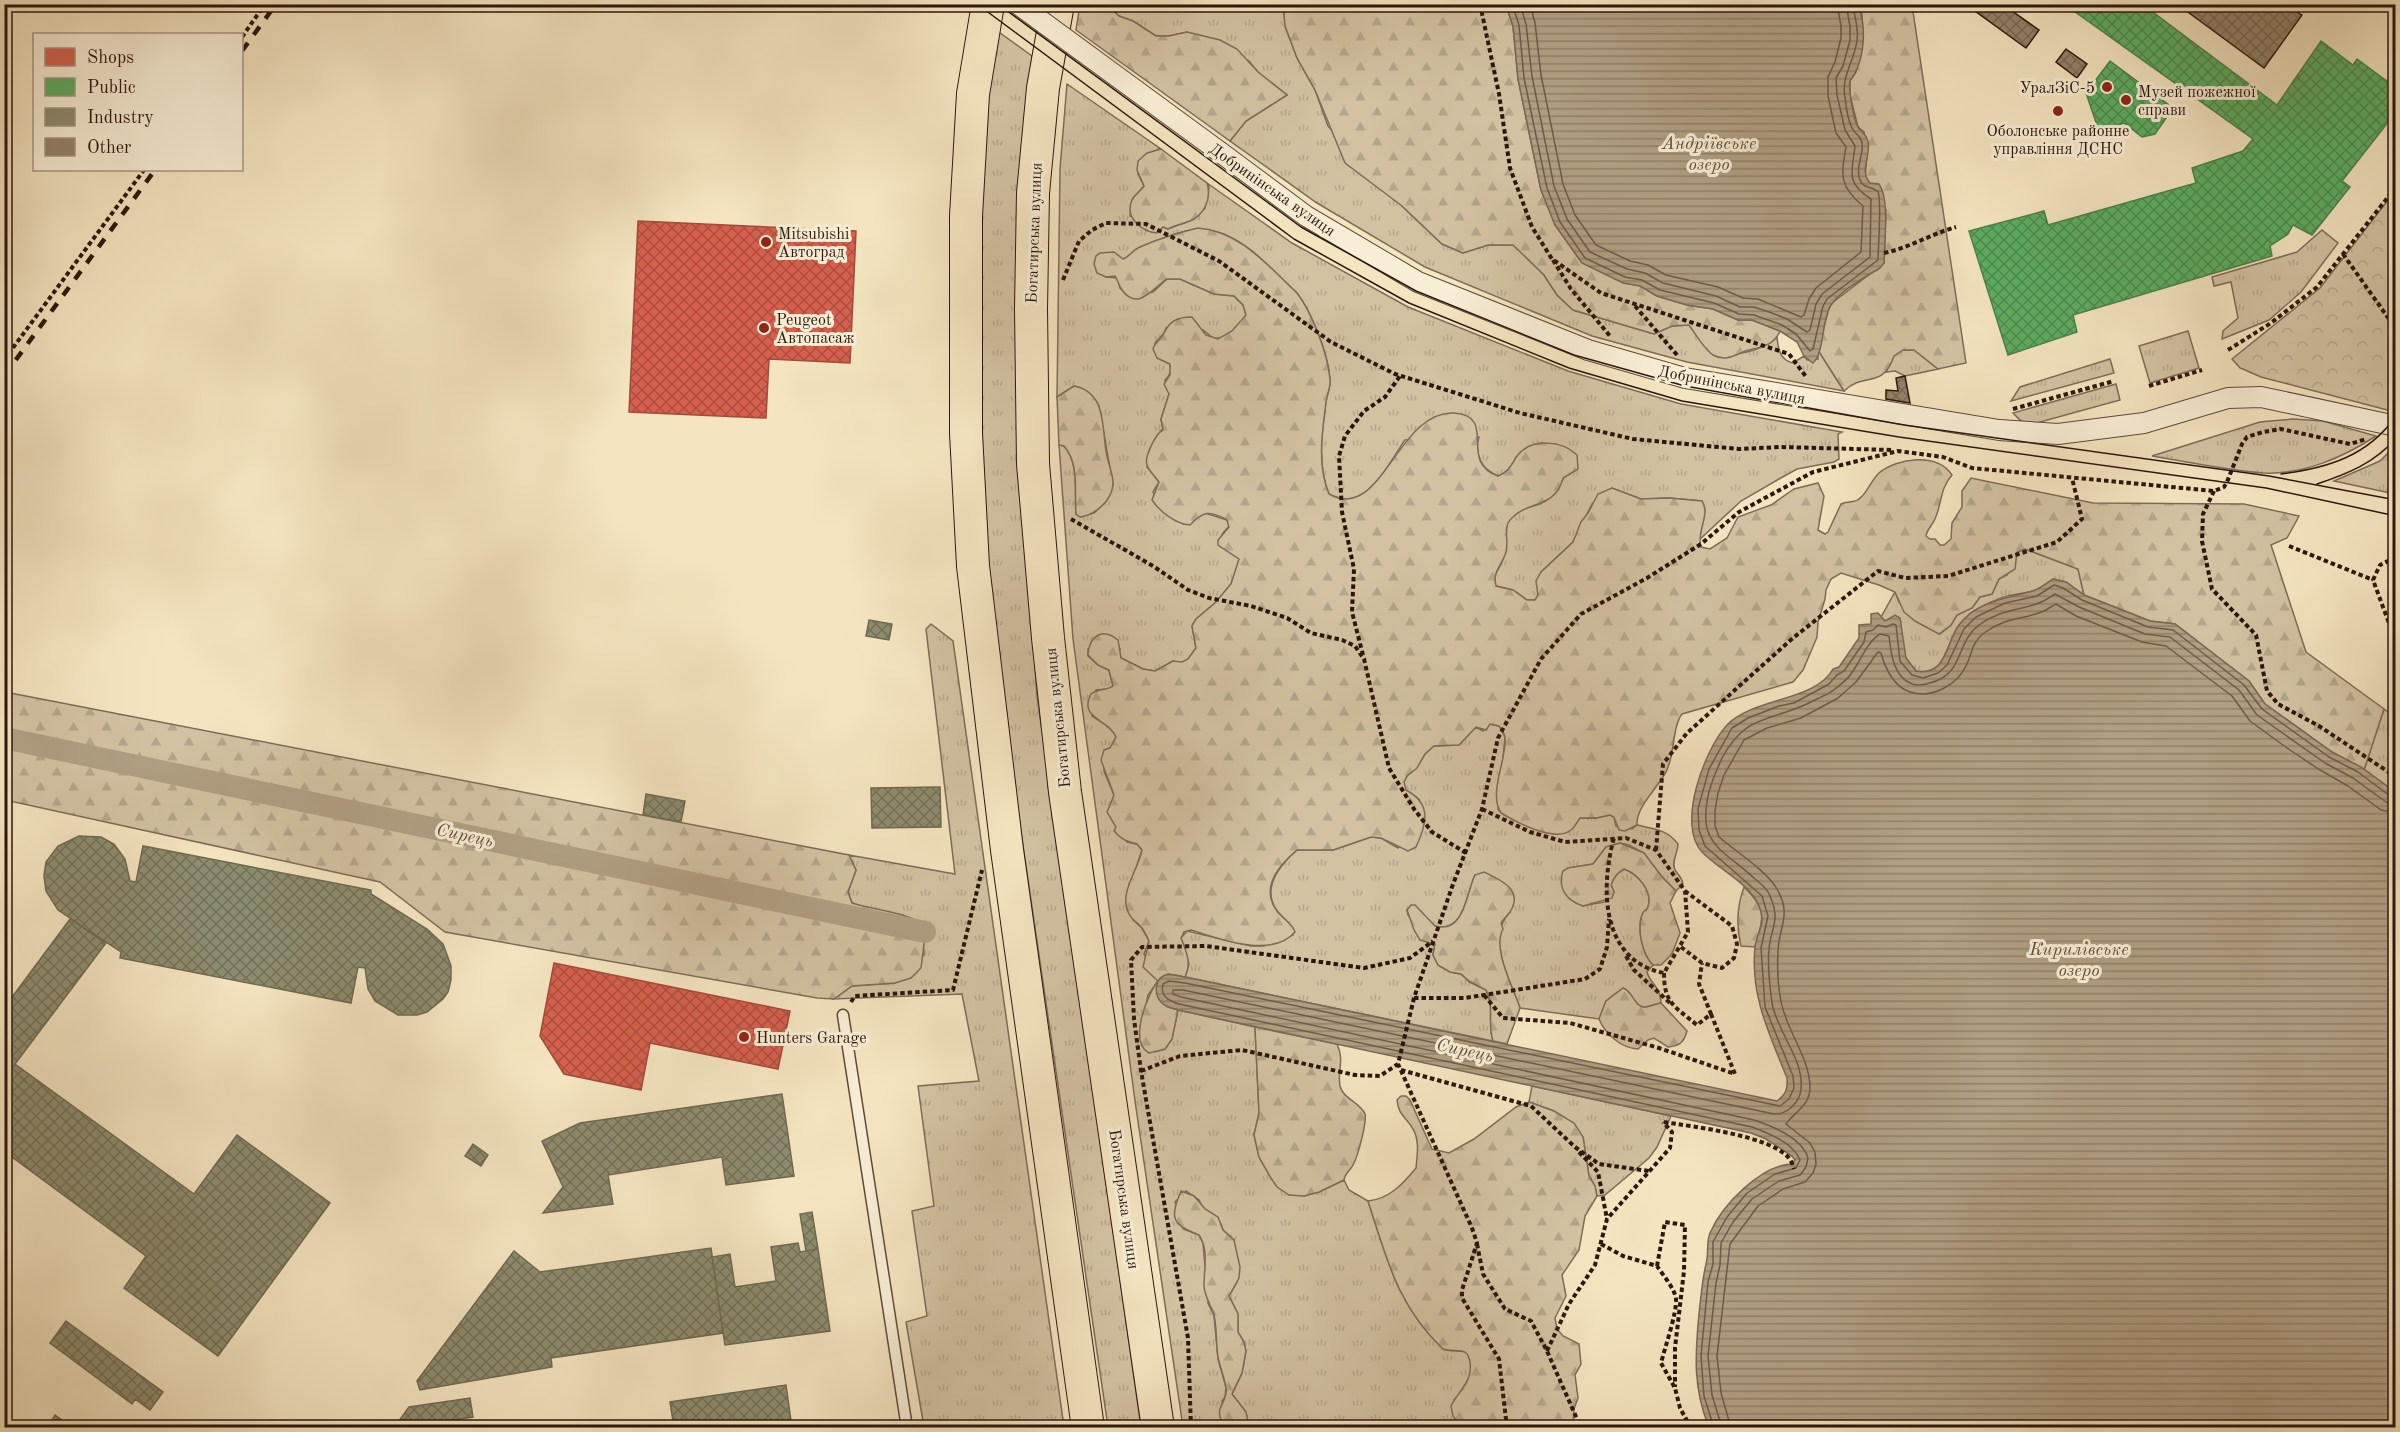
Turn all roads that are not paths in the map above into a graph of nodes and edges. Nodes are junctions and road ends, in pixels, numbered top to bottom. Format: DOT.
graph roads {
  1 [pos="988,4"];
  2 [pos="1018,4"];
  3 [pos="1058,4"];
  4 [pos="2390,425"];
  5 [pos="843,1016"];
  6 [pos="908,1428"];
  7 [pos="1088,1428"];
  8 [pos="1158,1428"];
  1 -- 7 [label="main road"];
  2 -- 4 [label="street, Добринінська вулиця, bridge"];
  3 -- 8 [label="main road, Богатирська вулиця"];
  5 -- 6 [label="lane"];
}
